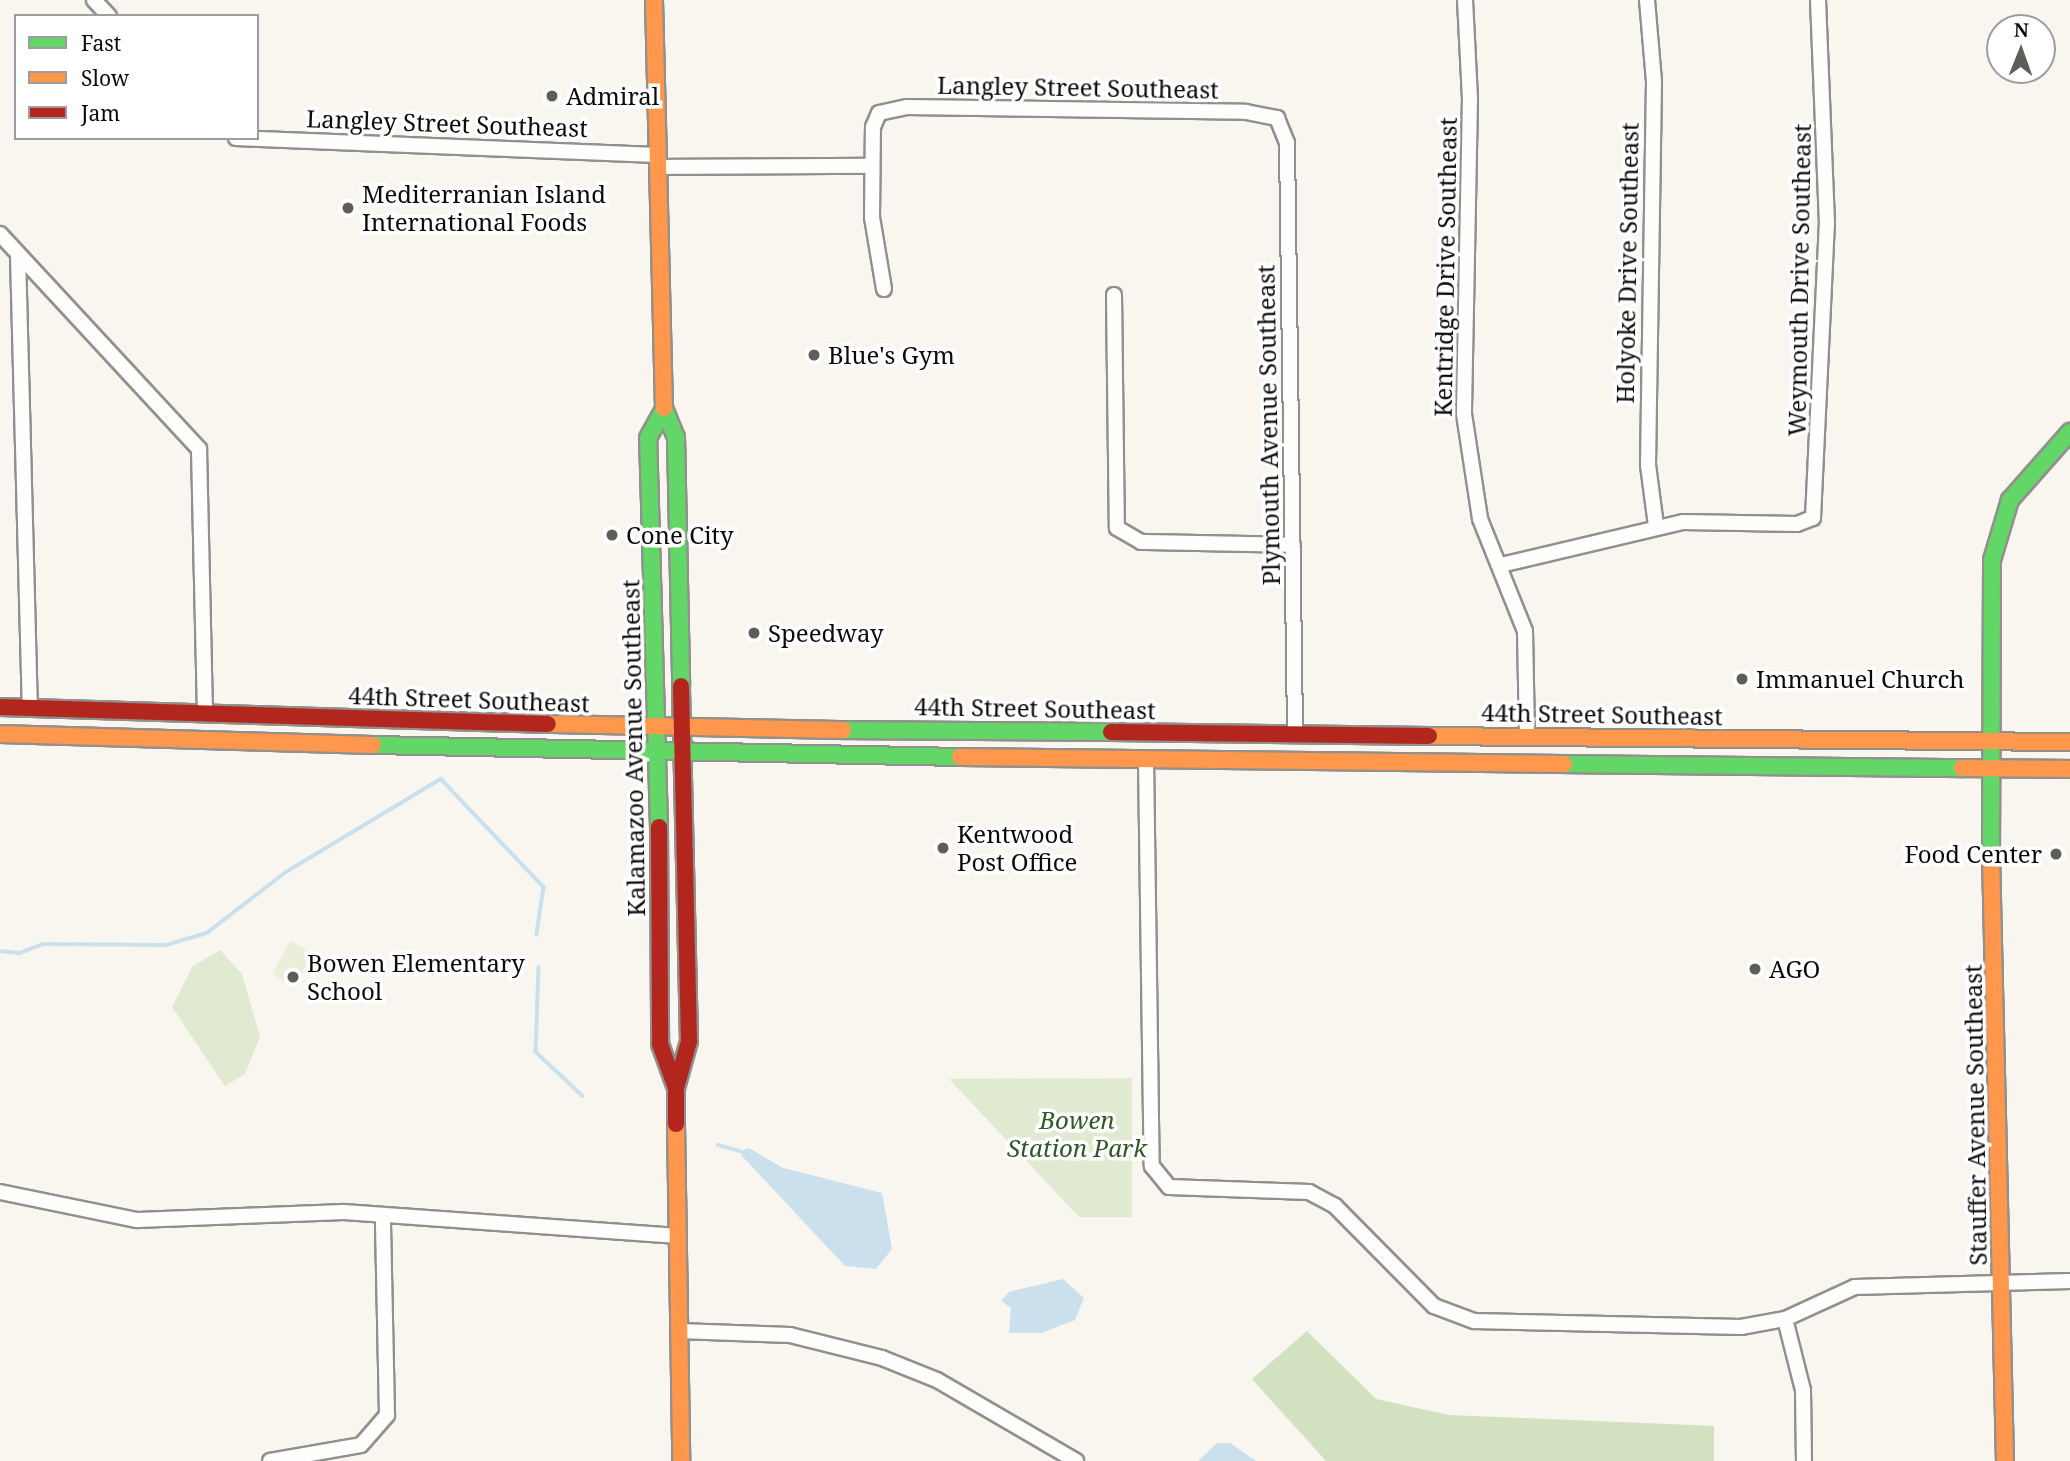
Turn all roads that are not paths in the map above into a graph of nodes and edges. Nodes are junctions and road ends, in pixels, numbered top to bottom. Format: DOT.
graph roads {
  1 [pos="94,0"];
  2 [pos="654,0"];
  3 [pos="1465,0"];
  4 [pos="1647,0"];
  5 [pos="1818,0"];
  6 [pos="106,14"];
  7 [pos="1277,118"];
  8 [pos="259,139"];
  9 [pos="657,161"];
  10 [pos="870,166"];
  11 [pos="0,234"];
  12 [pos="18,255"];
  13 [pos="884,289"];
  14 [pos="1114,295"];
  15 [pos="664,409"];
  16 [pos="2070,432"];
  17 [pos="649,462"];
  18 [pos="677,492"];
  19 [pos="1656,526"];
  20 [pos="1293,545"];
  21 [pos="1502,565"];
  22 [pos="0,706"];
  23 [pos="30,707"];
  24 [pos="205,713"];
  25 [pos="250,714"];
  26 [pos="416,720"];
  27 [pos="658,728"];
  28 [pos="682,728"];
  29 [pos="1102,732"];
  30 [pos="1190,733"];
  31 [pos="1295,733"];
  32 [pos="0,734"];
  33 [pos="1527,736"];
  34 [pos="170,738"];
  35 [pos="1768,738"];
  36 [pos="215,739"];
  37 [pos="1990,741"];
  38 [pos="2070,742"];
  39 [pos="385,744"];
  40 [pos="658,754"];
  41 [pos="682,754"];
  42 [pos="1067,758"];
  43 [pos="1146,759"];
  44 [pos="1489,762"];
  45 [pos="1677,764"];
  46 [pos="1989,767"];
  47 [pos="2070,769"];
  48 [pos="659,980"];
  49 [pos="688,1016"];
  50 [pos="676,1087"];
  51 [pos="0,1192"];
  52 [pos="383,1217"];
  53 [pos="678,1236"];
  54 [pos="2070,1281"];
  55 [pos="2002,1285"];
  56 [pos="1785,1319"];
  57 [pos="679,1331"];
  58 [pos="270,1461"];
  59 [pos="681,1461"];
  60 [pos="1076,1461"];
  61 [pos="1804,1461"];
  62 [pos="2005,1461"];
  1 -- 6 [label="street"];
  2 -- 9 [label="main road, Kalamazoo Avenue Southeast"];
  3 -- 21 [label="street, Kentridge Drive Southeast"];
  4 -- 19 [label="street, Holyoke Drive Southeast"];
  5 -- 19 [label="street, Weymouth Drive Southeast"];
  7 -- 10 [label="street, Langley Street Southeast"];
  7 -- 20 [label="street, Plymouth Avenue Southeast"];
  8 -- 9 [label="street, Langley Street Southeast"];
  9 -- 10 [label="street, Langley Street Southeast"];
  9 -- 15 [label="main road, Kalamazoo Avenue Southeast"];
  10 -- 13 [label="street"];
  11 -- 12 [label="street"];
  12 -- 23 [label="street"];
  12 -- 24 [label="street"];
  14 -- 20 [label="street"];
  15 -- 17 [label="main road, Kalamazoo Avenue Southeast"];
  15 -- 18 [label="main road, Kalamazoo Avenue Southeast"];
  16 -- 37 [label="main road, Stauffer Avenue Southeast"];
  17 -- 18 [label="main road"];
  17 -- 27 [label="main road, Kalamazoo Avenue Southeast"];
  18 -- 28 [label="main road, Kalamazoo Avenue Southeast"];
  19 -- 21 [label="street"];
  20 -- 31 [label="street, Plymouth Avenue Southeast"];
  21 -- 33 [label="street, Kentridge Drive Southeast"];
  22 -- 23 [label="main road, 44th Street Southeast"];
  23 -- 24 [label="main road, 44th Street Southeast"];
  24 -- 25 [label="main road, 44th Street Southeast"];
  24 -- 34 [label="main road"];
  25 -- 26 [label="main road, 44th Street Southeast"];
  25 -- 36 [label="main road"];
  26 -- 27 [label="main road, 44th Street Southeast"];
  26 -- 39 [label="main road"];
  27 -- 28 [label="main road, 44th Street Southeast"];
  27 -- 40 [label="main road, Kalamazoo Avenue Southeast"];
  28 -- 29 [label="main road, 44th Street Southeast"];
  28 -- 41 [label="main road, Kalamazoo Avenue Southeast"];
  29 -- 30 [label="main road, 44th Street Southeast"];
  29 -- 42 [label="main road"];
  30 -- 31 [label="main road, 44th Street Southeast"];
  30 -- 43 [label="main road"];
  31 -- 33 [label="main road, 44th Street Southeast"];
  32 -- 34 [label="main road, 44th Street Southeast"];
  33 -- 35 [label="main road, 44th Street Southeast"];
  33 -- 44 [label="main road"];
  34 -- 36 [label="main road, 44th Street Southeast"];
  35 -- 37 [label="main road, 44th Street Southeast"];
  35 -- 45 [label="main road"];
  36 -- 39 [label="main road, 44th Street Southeast"];
  37 -- 38 [label="main road, 44th Street Southeast"];
  37 -- 46 [label="main road, Stauffer Avenue Southeast"];
  39 -- 40 [label="main road, 44th Street Southeast"];
  40 -- 41 [label="main road, 44th Street Southeast"];
  40 -- 48 [label="main road, Kalamazoo Avenue Southeast"];
  41 -- 42 [label="main road, 44th Street Southeast"];
  41 -- 49 [label="main road, Kalamazoo Avenue Southeast"];
  42 -- 43 [label="main road, 44th Street Southeast"];
  43 -- 44 [label="main road, 44th Street Southeast"];
  43 -- 56 [label="street"];
  44 -- 45 [label="main road, 44th Street Southeast"];
  45 -- 46 [label="main road, 44th Street Southeast"];
  46 -- 47 [label="main road, 44th Street Southeast"];
  46 -- 55 [label="main road, Stauffer Avenue Southeast"];
  48 -- 49 [label="main road"];
  48 -- 50 [label="main road, Kalamazoo Avenue Southeast"];
  49 -- 50 [label="main road, Kalamazoo Avenue Southeast"];
  50 -- 53 [label="main road, Kalamazoo Avenue Southeast"];
  51 -- 52 [label="street"];
  52 -- 53 [label="street"];
  52 -- 58 [label="street"];
  53 -- 57 [label="main road, Kalamazoo Avenue Southeast"];
  54 -- 55 [label="street"];
  55 -- 56 [label="street"];
  55 -- 62 [label="main road, Stauffer Avenue Southeast"];
  56 -- 61 [label="street"];
  57 -- 59 [label="main road, Kalamazoo Avenue Southeast"];
  57 -- 60 [label="street"];
}
